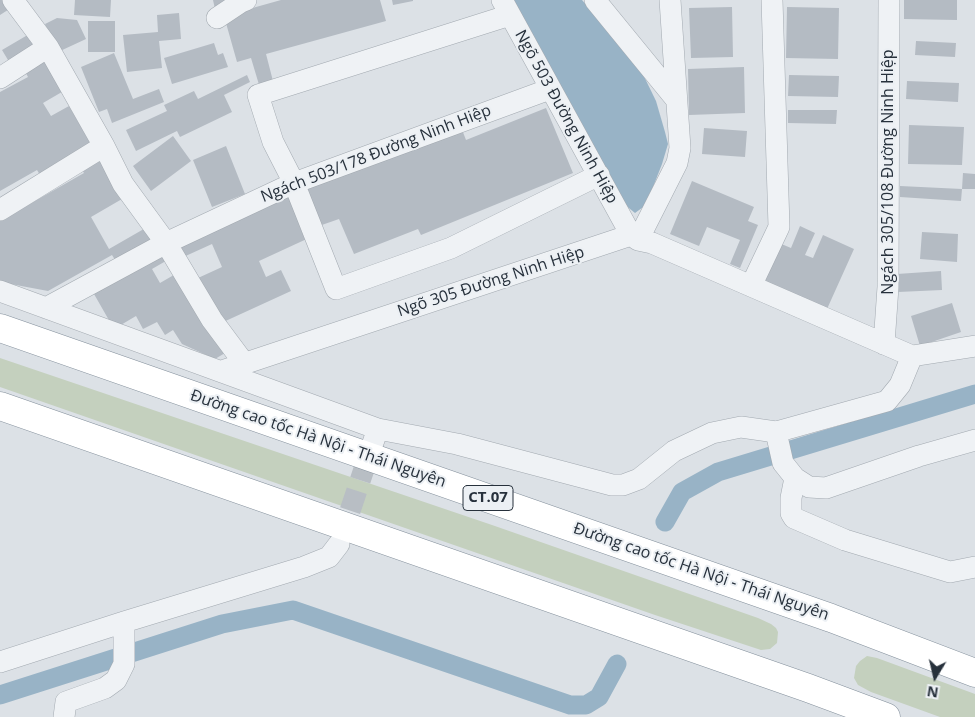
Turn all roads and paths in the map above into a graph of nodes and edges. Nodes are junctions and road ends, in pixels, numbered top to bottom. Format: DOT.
graph roads {
  1 [pos="13,0"];
  2 [pos="246,0"];
  3 [pos="596,0"];
  4 [pos="670,0"];
  5 [pos="772,0"];
  6 [pos="889,0"];
  7 [pos="506,7"];
  8 [pos="217,18"];
  9 [pos="48,47"];
  10 [pos="0,78"];
  11 [pos="550,89"];
  12 [pos="675,98"];
  13 [pos="104,146"];
  14 [pos="598,175"];
  15 [pos="294,183"];
  16 [pos="0,210"];
  17 [pos="635,237"];
  18 [pos="166,243"];
  19 [pos="751,286"];
  20 [pos="0,291"];
  21 [pos="46,308"];
  22 [pos="0,328"];
  23 [pos="884,344"];
  24 [pos="975,346"];
  25 [pos="912,356"];
  26 [pos="244,364"];
  27 [pos="222,371"];
  28 [pos="0,406"];
  29 [pos="378,429"];
  30 [pos="777,436"];
  31 [pos="975,440"];
  32 [pos="370,451"];
  33 [pos="789,471"];
  34 [pos="339,544"];
  35 [pos="975,566"];
  36 [pos="124,622"];
  37 [pos="0,662"];
  38 [pos="975,673"];
  39 [pos="64,717"];
  40 [pos="886,717"];
  1 -- 9 [label="street"];
  2 -- 8 [label="street"];
  3 -- 12 [label="street"];
  4 -- 12 [label="street"];
  5 -- 19 [label="street"];
  6 -- 23 [label="street, Ngách 305/108 Đường Ninh Hiệp"];
  7 -- 11 [label="street, Ngõ 503 Đường Ninh Hiệp"];
  7 -- 15 [label="street"];
  9 -- 10 [label="street"];
  9 -- 13 [label="street"];
  11 -- 14 [label="street, Ngõ 503 Đường Ninh Hiệp"];
  11 -- 15 [label="street, Ngách 503/178 Đường Ninh Hiệp"];
  12 -- 17 [label="street"];
  13 -- 16 [label="street"];
  13 -- 18 [label="street"];
  14 -- 15 [label="street"];
  14 -- 17 [label="street, Ngõ 503 Đường Ninh Hiệp"];
  15 -- 18 [label="street, Ngách 503/178 Đường Ninh Hiệp"];
  17 -- 19 [label="street"];
  17 -- 26 [label="street, Ngõ 305 Đường Ninh Hiệp"];
  18 -- 21 [label="street, Ngách 503/178 Đường Ninh Hiệp"];
  18 -- 26 [label="street"];
  19 -- 23 [label="street"];
  20 -- 21 [label="street"];
  21 -- 27 [label="street"];
  22 -- 38 [label="highway, Đường cao tốc Hà Nội - Thái Nguyên / CT.07"];
  23 -- 25 [label="street"];
  24 -- 25 [label="street"];
  25 -- 30 [label="street"];
  26 -- 27 [label="street, Ngõ 305 Đường Ninh Hiệp"];
  27 -- 29 [label="street"];
  28 -- 40 [label="highway"];
  29 -- 30 [label="street"];
  29 -- 32 [label="street"];
  30 -- 33 [label="street"];
  31 -- 33 [label="street"];
  33 -- 35 [label="street"];
  34 -- 36 [label="street"];
  36 -- 37 [label="street"];
  36 -- 39 [label="street"];
}
